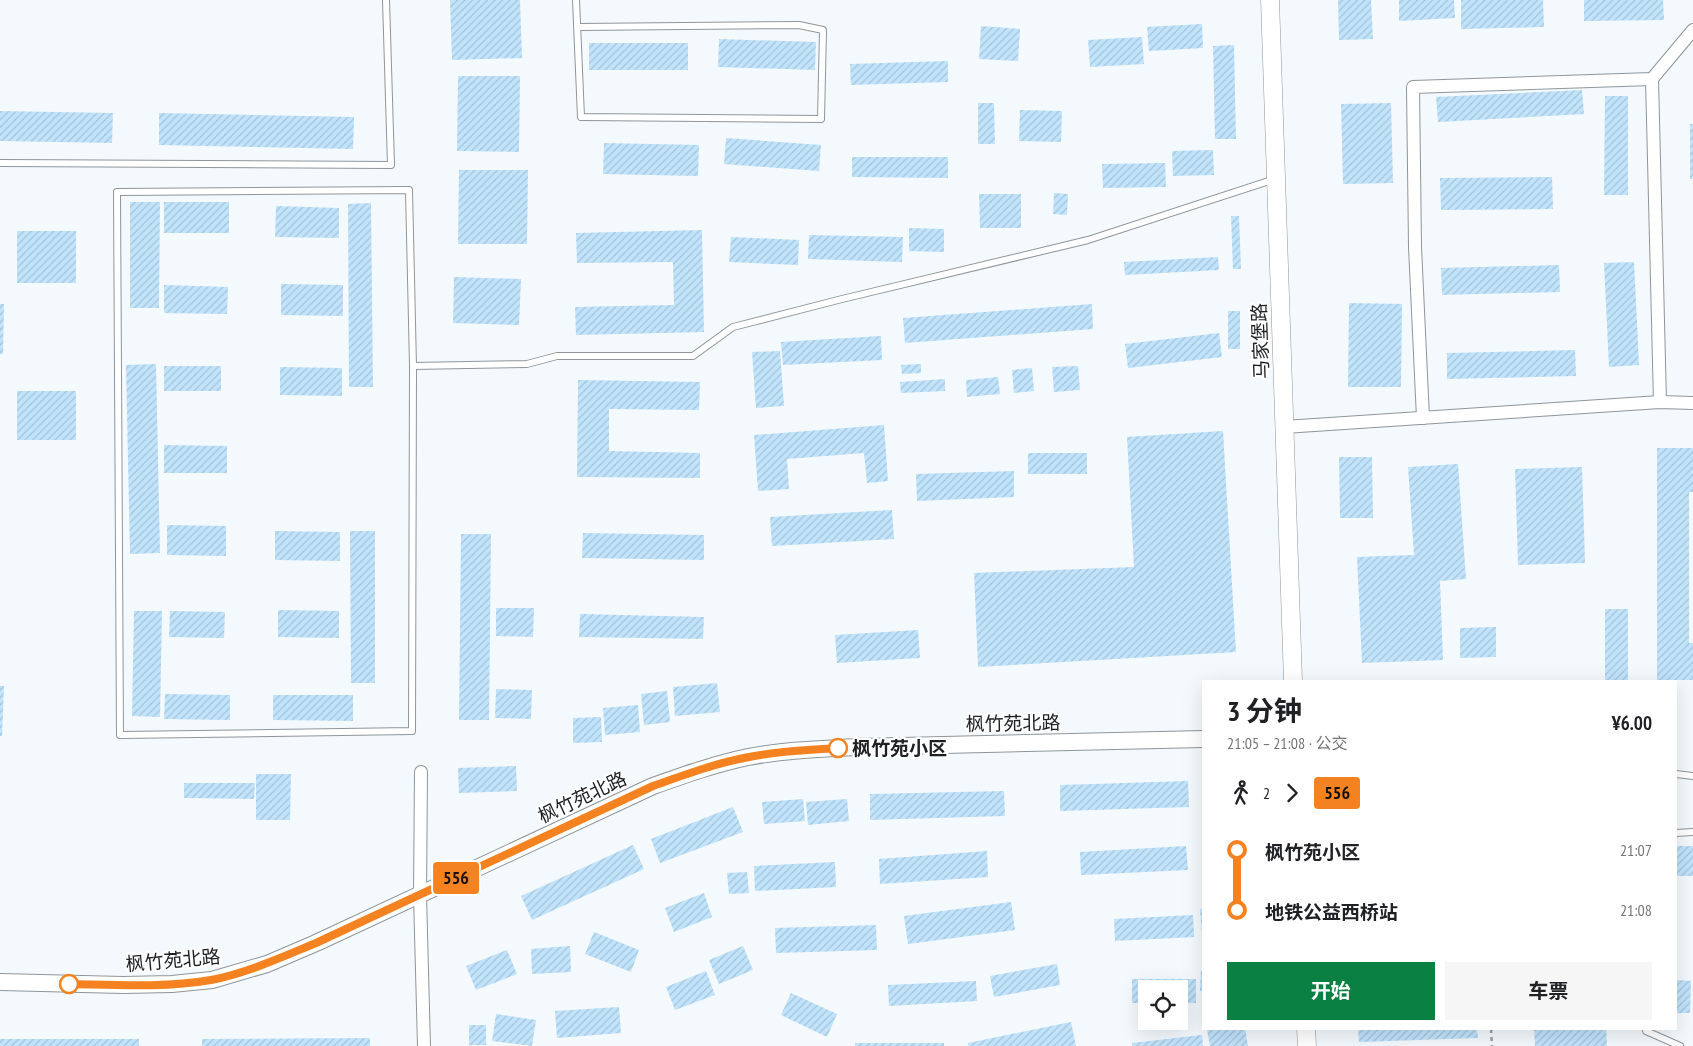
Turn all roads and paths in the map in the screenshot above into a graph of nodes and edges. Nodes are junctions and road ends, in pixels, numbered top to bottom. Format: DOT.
graph roads {
  1 [pos="386,0"];
  2 [pos="576,0"];
  3 [pos="1270,0"];
  4 [pos="578,27"];
  5 [pos="1693,30"];
  6 [pos="1652,79"];
  7 [pos="0,163"];
  8 [pos="1276,179"];
  9 [pos="413,366"];
  10 [pos="1660,402"];
  11 [pos="1693,403"];
  12 [pos="1423,418"];
  13 [pos="1284,427"];
  14 [pos="1293,680"];
  15 [pos="1202,739"];
  16 [pos="421,772"];
  17 [pos="1677,774"];
  18 [pos="1693,776"];
  19 [pos="1693,832"];
  20 [pos="1677,833"];
  21 [pos="420,895"];
  22 [pos="0,982"];
  23 [pos="1306,1030"];
  24 [pos="1491,1030"];
  25 [pos="1646,1030"];
  26 [pos="424,1046"];
  27 [pos="1307,1046"];
  28 [pos="1492,1046"];
  29 [pos="1680,1046"];
  1 -- 7 [label="lane"];
  2 -- 4 [label="lane"];
  3 -- 8 [label="main road, 马家堡路"];
  4 -- 4 [label="lane"];
  5 -- 6 [label="street"];
  6 -- 10 [label="street"];
  6 -- 12 [label="street"];
  8 -- 9 [label="lane"];
  8 -- 13 [label="main road, 马家堡路"];
  9 -- 9 [label="lane"];
  10 -- 11 [label="street"];
  10 -- 12 [label="street"];
  12 -- 13 [label="street"];
  13 -- 14 [label="main road, 马家堡路"];
  15 -- 21 [label="street, 枫竹苑北路"];
  16 -- 21 [label="street"];
  17 -- 18 [label="lane"];
  19 -- 20 [label="lane"];
  21 -- 22 [label="street, 枫竹苑北路"];
  21 -- 26 [label="street"];
  23 -- 27 [label="main road"];
  24 -- 28 [label="path"];
  25 -- 29 [label="lane"];
}
